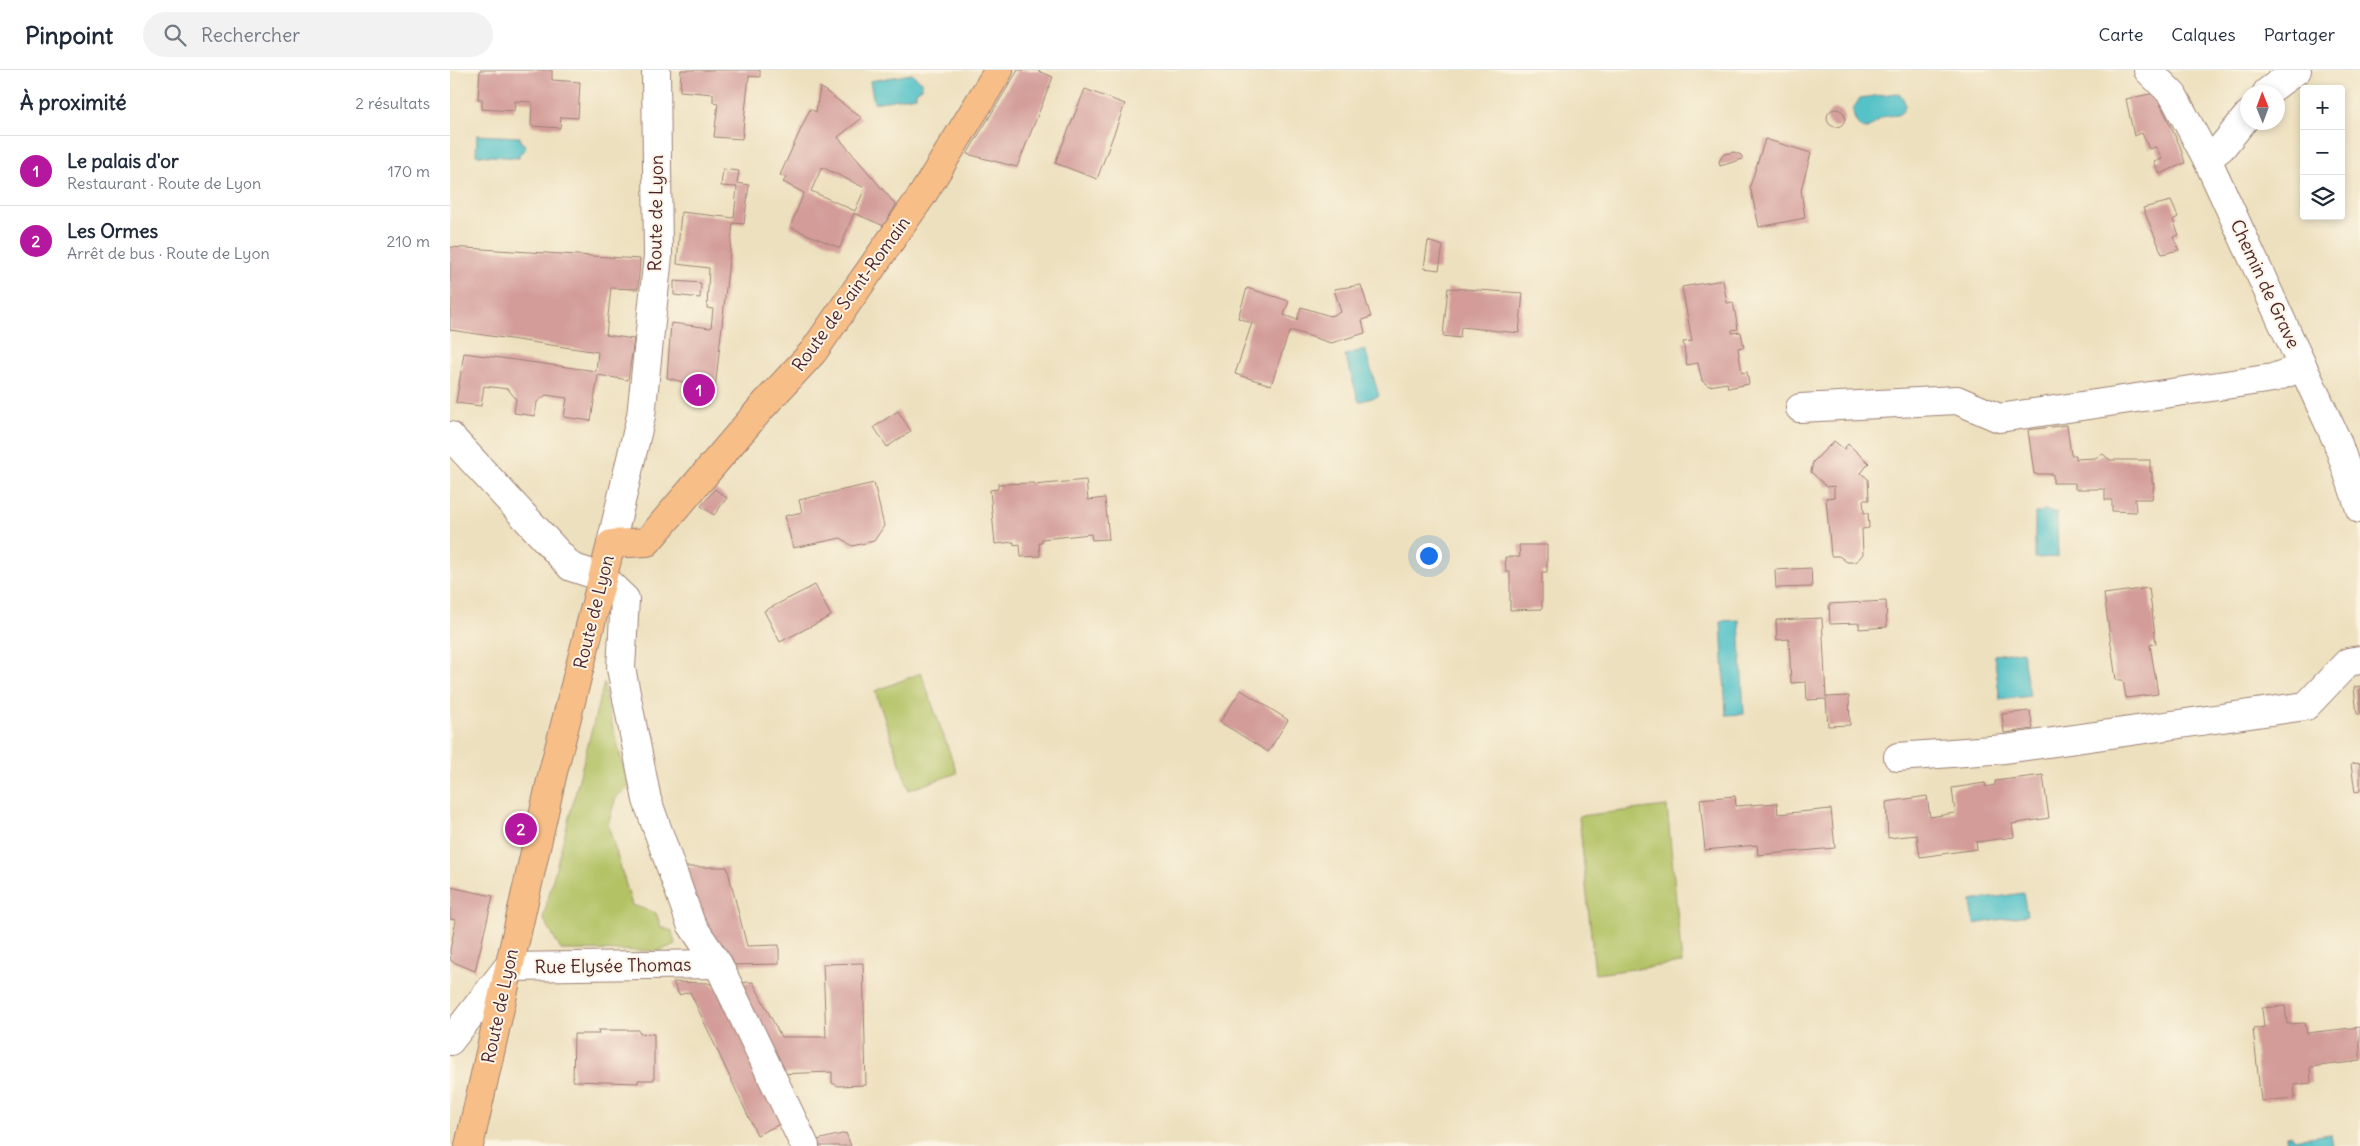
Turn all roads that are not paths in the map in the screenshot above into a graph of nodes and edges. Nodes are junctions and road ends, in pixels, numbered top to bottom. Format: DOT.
graph roads {
  1 [pos="656,70"];
  2 [pos="999,70"];
  3 [pos="2148,70"];
  4 [pos="2297,70"];
  5 [pos="2277,85"];
  6 [pos="2240,125"];
  7 [pos="2207,159"];
  8 [pos="2303,367"];
  9 [pos="1800,408"];
  10 [pos="450,436"];
  11 [pos="2360,510"];
  12 [pos="611,544"];
  13 [pos="602,576"];
  14 [pos="2360,660"];
  15 [pos="1898,757"];
  16 [pos="718,964"];
  17 [pos="508,967"];
  18 [pos="450,1041"];
  19 [pos="469,1146"];
  20 [pos="805,1146"];
  1 -- 12 [label="street, Route de Lyon"];
  2 -- 12 [label="main road, Route de Saint-Romain"];
  3 -- 7 [label="street, Chemin de Grave"];
  4 -- 5 [label="street"];
  6 -- 7 [label="street"];
  7 -- 8 [label="street, Chemin de Grave"];
  8 -- 9 [label="street"];
  8 -- 11 [label="street, Chemin de Grave"];
  10 -- 13 [label="street"];
  12 -- 13 [label="main road, Route de Lyon"];
  13 -- 16 [label="street"];
  13 -- 17 [label="main road, Route de Lyon"];
  14 -- 15 [label="street"];
  16 -- 17 [label="street, Rue Elysée Thomas"];
  16 -- 20 [label="street"];
  17 -- 18 [label="street"];
  17 -- 19 [label="main road, Route de Lyon"];
}
